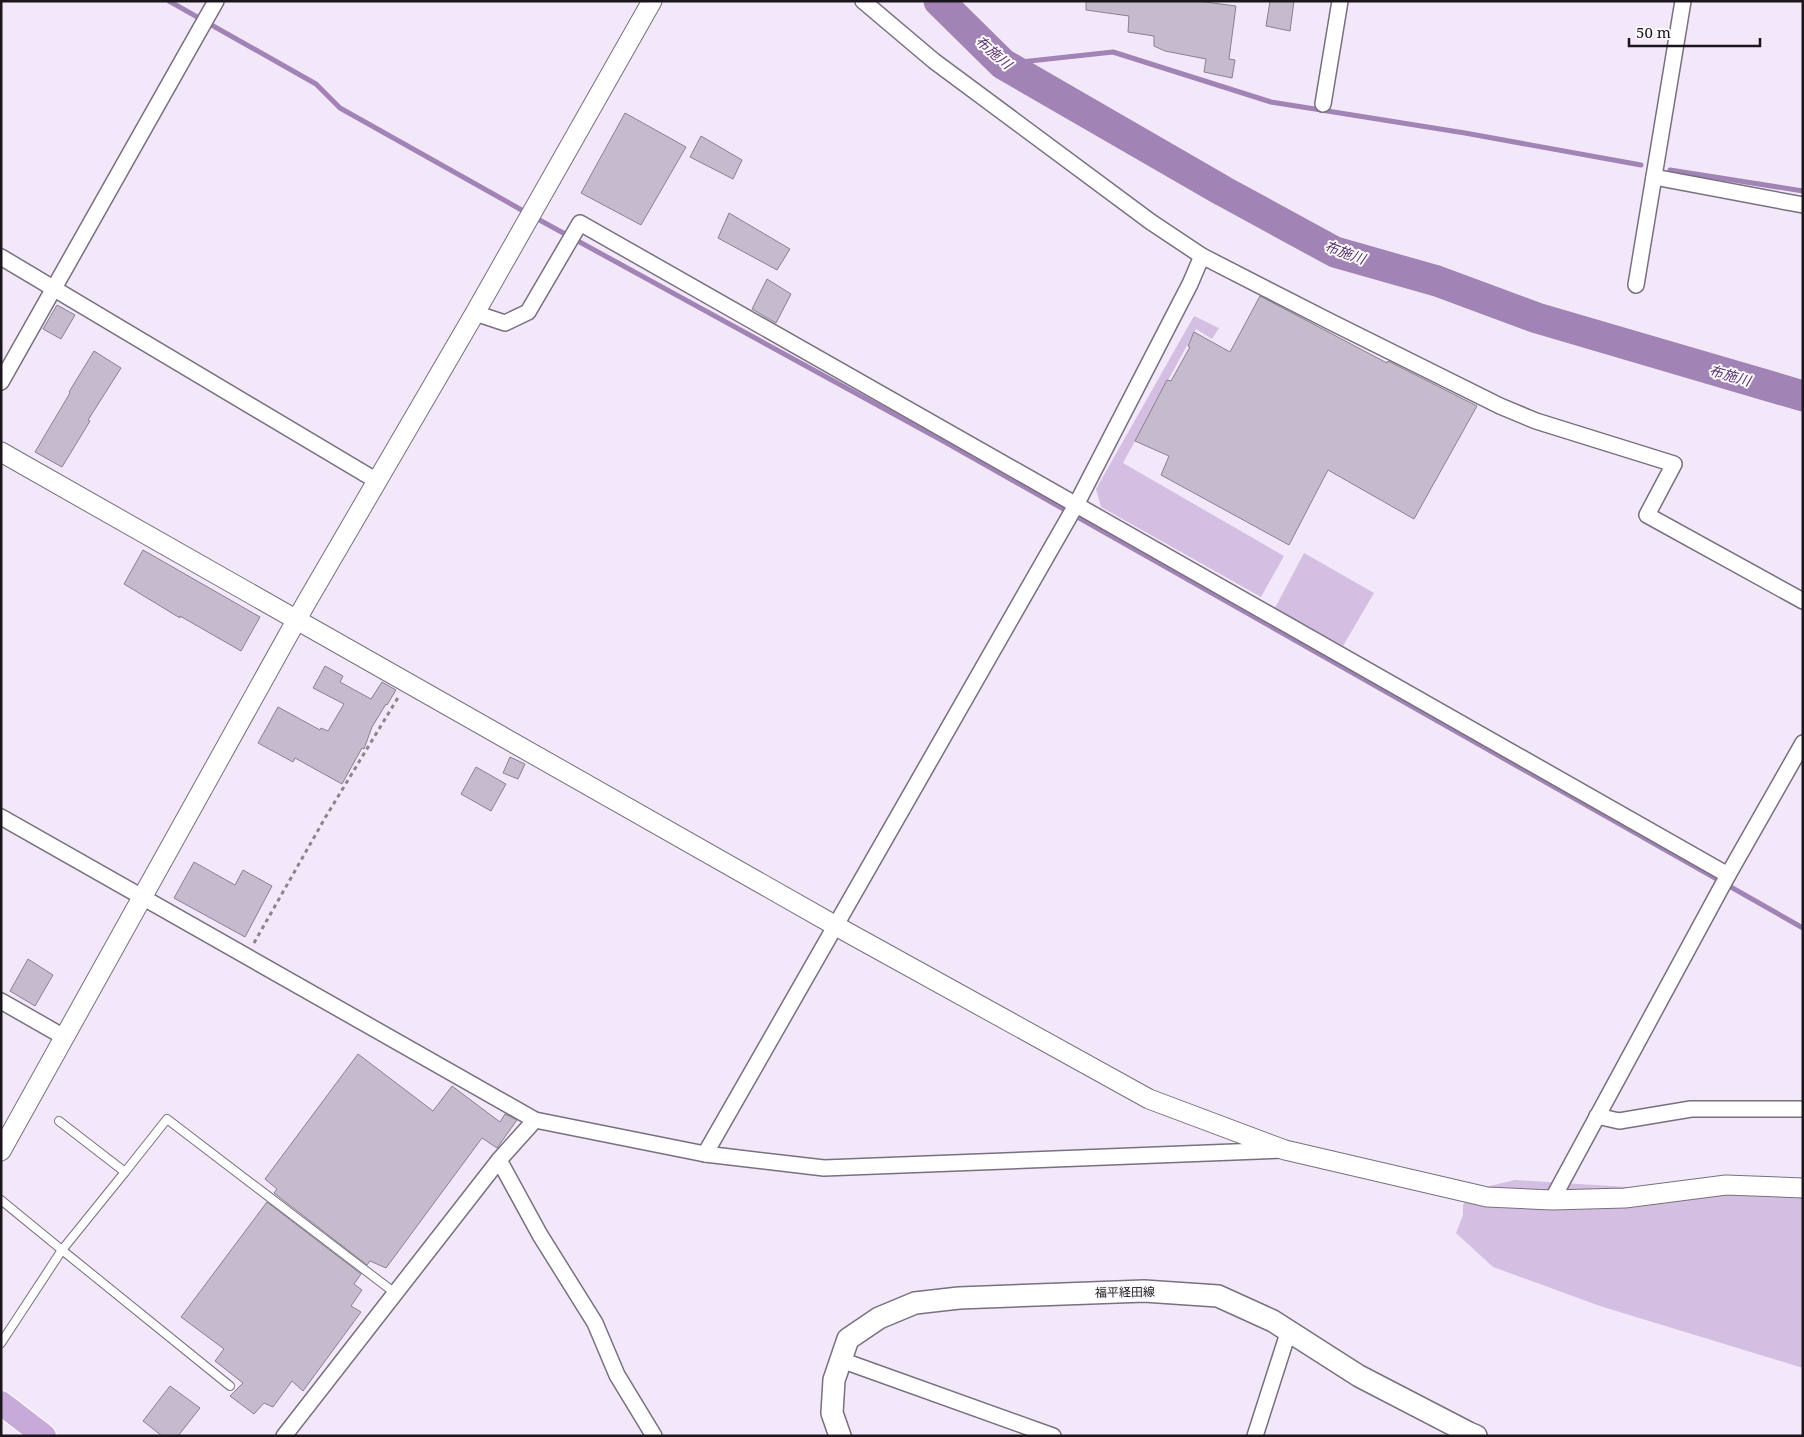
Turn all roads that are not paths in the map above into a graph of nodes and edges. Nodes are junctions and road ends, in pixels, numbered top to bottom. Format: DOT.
graph roads {
  1 [pos="216,1"];
  2 [pos="652,1"];
  3 [pos="864,1"];
  4 [pos="1340,1"];
  5 [pos="1683,1"];
  6 [pos="1324,104"];
  7 [pos="1654,177"];
  8 [pos="1803,204"];
  9 [pos="1202,256"];
  10 [pos="1,258"];
  11 [pos="1636,285"];
  12 [pos="54,288"];
  13 [pos="475,314"];
  14 [pos="1,382"];
  15 [pos="1,452"];
  16 [pos="377,481"];
  17 [pos="1076,505"];
  18 [pos="1803,601"];
  19 [pos="297,619"];
  20 [pos="1803,743"];
  21 [pos="1,816"];
  22 [pos="1728,875"];
  23 [pos="142,897"];
  24 [pos="836,926"];
  25 [pos="1,1001"];
  26 [pos="64,1037"];
  27 [pos="1803,1109"];
  28 [pos="1597,1116"];
  29 [pos="59,1120"];
  30 [pos="535,1120"];
  31 [pos="1285,1150"];
  32 [pos="1,1151"];
  33 [pos="705,1154"];
  34 [pos="499,1160"];
  35 [pos="124,1172"];
  36 [pos="1803,1188"];
  37 [pos="1,1200"];
  38 [pos="1552,1200"];
  39 [pos="62,1250"];
  40 [pos="395,1293"];
  41 [pos="1289,1330"];
  42 [pos="1,1342"];
  43 [pos="841,1360"];
  44 [pos="230,1386"];
  45 [pos="1,1403"];
  46 [pos="44,1436"];
  47 [pos="284,1436"];
  48 [pos="654,1436"];
  49 [pos="840,1436"];
  50 [pos="1053,1436"];
  51 [pos="1255,1436"];
  52 [pos="1476,1436"];
  1 -- 12 [label="street"];
  2 -- 13 [label="street"];
  3 -- 9 [label="street"];
  4 -- 6 [label="street"];
  5 -- 7 [label="street"];
  7 -- 8 [label="street"];
  7 -- 11 [label="street"];
  9 -- 17 [label="street"];
  9 -- 18 [label="street"];
  10 -- 12 [label="street"];
  12 -- 14 [label="street"];
  12 -- 16 [label="street"];
  13 -- 16 [label="street"];
  13 -- 17 [label="street"];
  15 -- 19 [label="street"];
  16 -- 19 [label="street"];
  17 -- 22 [label="street"];
  17 -- 24 [label="street"];
  19 -- 23 [label="street"];
  19 -- 24 [label="street"];
  20 -- 22 [label="street"];
  21 -- 23 [label="street"];
  22 -- 28 [label="street"];
  23 -- 26 [label="street"];
  23 -- 30 [label="street"];
  24 -- 31 [label="street"];
  24 -- 33 [label="street"];
  25 -- 26 [label="street"];
  26 -- 32 [label="street"];
  27 -- 28 [label="street"];
  28 -- 38 [label="street"];
  29 -- 35 [label="lane"];
  30 -- 33 [label="street"];
  30 -- 34 [label="street"];
  31 -- 33 [label="street"];
  31 -- 38 [label="street"];
  34 -- 40 [label="street"];
  34 -- 48 [label="street"];
  35 -- 39 [label="lane"];
  35 -- 40 [label="lane"];
  36 -- 38 [label="street"];
  37 -- 39 [label="lane"];
  39 -- 42 [label="lane"];
  39 -- 44 [label="lane"];
  40 -- 47 [label="street"];
  41 -- 43 [label="main road, 福平経田線"];
  41 -- 51 [label="street"];
  41 -- 52 [label="main road, 福平経田線"];
  43 -- 49 [label="main road, 福平経田線"];
  43 -- 50 [label="street"];
  45 -- 46 [label="main road"];
}
